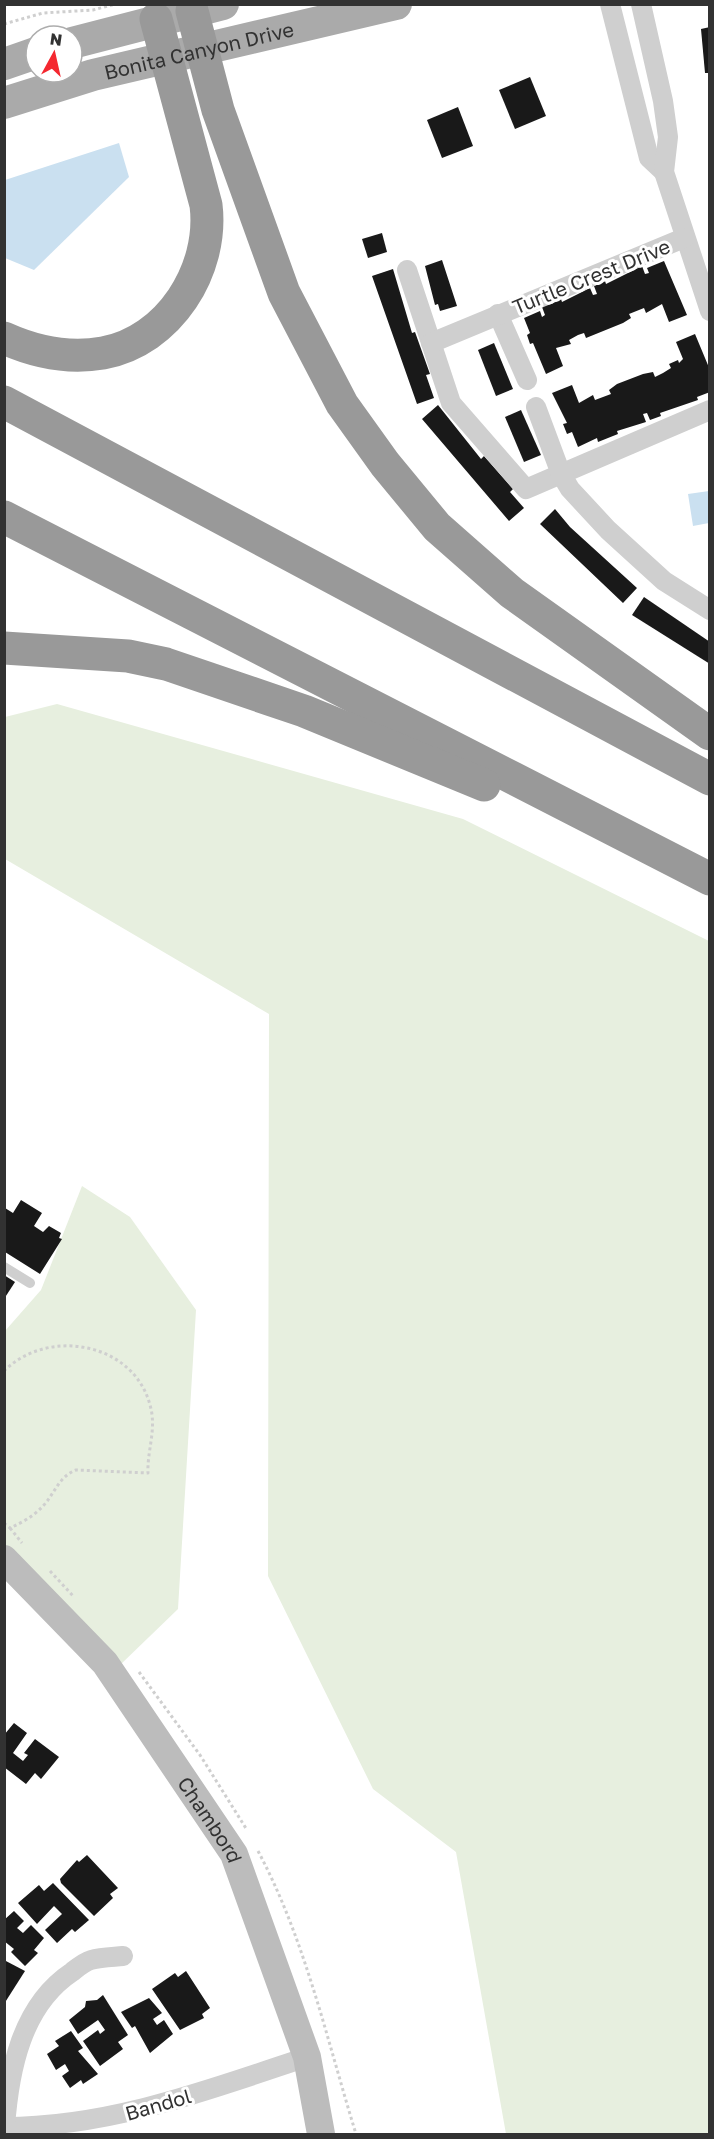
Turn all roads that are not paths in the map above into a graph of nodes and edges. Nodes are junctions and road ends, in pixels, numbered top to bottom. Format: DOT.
graph roads {
  1 [pos="223,4"];
  2 [pos="396,4"];
  3 [pos="609,4"];
  4 [pos="641,4"];
  5 [pos="192,11"];
  6 [pos="156,19"];
  7 [pos="84,39"];
  8 [pos="201,50"];
  9 [pos="24,57"];
  10 [pos="167,57"];
  11 [pos="4,64"];
  12 [pos="4,104"];
  13 [pos="664,172"];
  14 [pos="684,238"];
  15 [pos="406,270"];
  16 [pos="710,311"];
  17 [pos="498,314"];
  18 [pos="4,338"];
  19 [pos="431,343"];
  20 [pos="527,380"];
  21 [pos="4,402"];
  22 [pos="536,407"];
  23 [pos="710,410"];
  24 [pos="561,474"];
  25 [pos="4,517"];
  26 [pos="710,610"];
  27 [pos="4,648"];
  28 [pos="710,734"];
  29 [pos="710,779"];
  30 [pos="700,874"];
  31 [pos="4,1268"];
  32 [pos="30,1283"];
  33 [pos="4,1559"];
  34 [pos="123,1956"];
  35 [pos="308,2057"];
  36 [pos="5,2127"];
  37 [pos="321,2134"];
  1 -- 5 [label="main road, Bonita Canyon Drive"];
  2 -- 8 [label="main road, Bonita Canyon Drive"];
  3 -- 13 [label="street, Turtle Crest Drive"];
  4 -- 13 [label="street, Turtle Crest Drive"];
  5 -- 6 [label="main road, Bonita Canyon Drive"];
  5 -- 8 [label="highway"];
  6 -- 7 [label="main road, Bonita Canyon Drive"];
  6 -- 10 [label="highway"];
  8 -- 10 [label="main road, Bonita Canyon Drive"];
  8 -- 28 [label="highway"];
  9 -- 11 [label="main road"];
  10 -- 12 [label="main road, Bonita Canyon Drive"];
  10 -- 18 [label="highway"];
  13 -- 14 [label="street, Turtle Crest Drive"];
  14 -- 16 [label="street, Turtle Crest Drive"];
  14 -- 17 [label="street, Turtle Crest Drive"];
  15 -- 19 [label="street"];
  17 -- 19 [label="street, Turtle Crest Drive"];
  17 -- 20 [label="street, Turtle Crest Drive"];
  19 -- 24 [label="street"];
  21 -- 29 [label="highway"];
  22 -- 24 [label="street"];
  23 -- 24 [label="street"];
  24 -- 26 [label="street"];
  25 -- 30 [label="highway"];
  27 -- 30 [label="highway"];
  31 -- 32 [label="lane"];
  33 -- 35 [label="street, Chambord"];
  34 -- 36 [label="street"];
  35 -- 36 [label="street, Bandol"];
  35 -- 37 [label="street, Chambord"];
}
